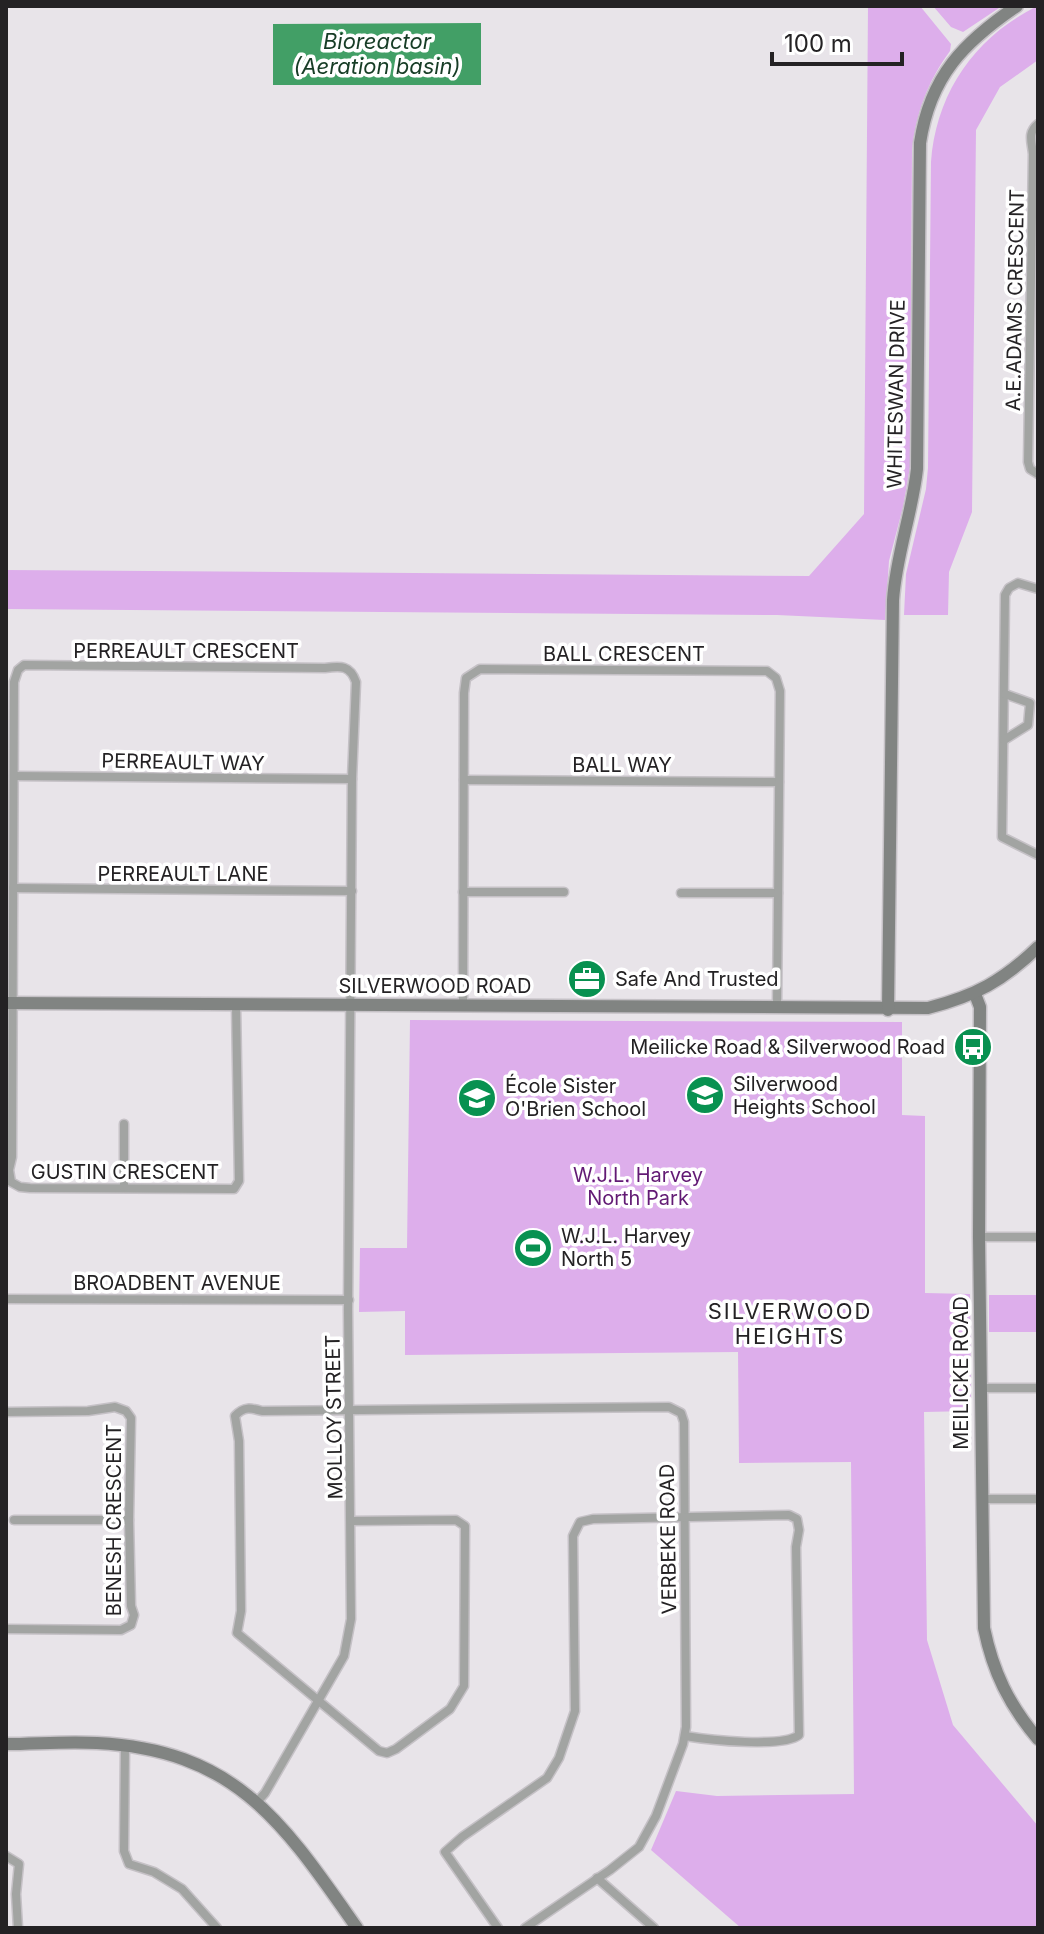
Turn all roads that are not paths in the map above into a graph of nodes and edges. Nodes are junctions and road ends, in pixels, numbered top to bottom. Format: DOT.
graph roads {
  1 [pos="1017,6"];
  2 [pos="1038,124"];
  3 [pos="1035,249"];
  4 [pos="1034,360"];
  5 [pos="1038,474"];
  6 [pos="1038,589"];
  7 [pos="1005,694"];
  8 [pos="1004,740"];
  9 [pos="14,776"];
  10 [pos="352,779"];
  11 [pos="464,780"];
  12 [pos="779,782"];
  13 [pos="1038,855"];
  14 [pos="13,888"];
  15 [pos="352,891"];
  16 [pos="463,892"];
  17 [pos="564,892"];
  18 [pos="681,893"];
  19 [pos="778,893"];
  20 [pos="1038,947"];
  21 [pos="975,994"];
  22 [pos="9,1003"];
  23 [pos="236,1005"];
  24 [pos="463,1005"];
  25 [pos="350,1006"];
  26 [pos="777,1009"];
  27 [pos="888,1010"];
  28 [pos="124,1124"];
  29 [pos="124,1187"];
  30 [pos="979,1237"];
  31 [pos="1038,1237"];
  32 [pos="6,1299"];
  33 [pos="349,1300"];
  34 [pos="980,1388"];
  35 [pos="1038,1388"];
  36 [pos="350,1410"];
  37 [pos="6,1412"];
  38 [pos="982,1499"];
  39 [pos="1038,1499"];
  40 [pos="684,1518"];
  41 [pos="14,1520"];
  42 [pos="129,1520"];
  43 [pos="351,1521"];
  44 [pos="6,1629"];
  45 [pos="318,1700"];
  46 [pos="685,1736"];
  47 [pos="1038,1739"];
  48 [pos="6,1744"];
  49 [pos="125,1746"];
  50 [pos="257,1802"];
  51 [pos="6,1856"];
  52 [pos="597,1878"];
  53 [pos="18,1928"];
  54 [pos="217,1928"];
  55 [pos="357,1928"];
  56 [pos="498,1928"];
  57 [pos="525,1928"];
  58 [pos="654,1928"];
  1 -- 27 [label="street, WHITESWAN DRIVE"];
  2 -- 3 [label="street, A.E.ADAMS CRESCENT"];
  3 -- 4 [label="street, A.E.ADAMS CRESCENT"];
  4 -- 5 [label="street, A.E.ADAMS CRESCENT"];
  6 -- 7 [label="street"];
  7 -- 8 [label="street"];
  7 -- 8 [label="street"];
  8 -- 13 [label="street"];
  9 -- 10 [label="street, PERREAULT WAY"];
  9 -- 10 [label="street, PERREAULT CRESCENT"];
  9 -- 14 [label="street, PERREAULT CRESCENT"];
  10 -- 15 [label="street, PERREAULT CRESCENT"];
  11 -- 12 [label="street, BALL WAY"];
  11 -- 12 [label="street, BALL CRESCENT"];
  11 -- 16 [label="street, BALL CRESCENT"];
  12 -- 19 [label="street, BALL CRESCENT"];
  14 -- 15 [label="street, PERREAULT LANE"];
  14 -- 22 [label="street, PERREAULT CRESCENT"];
  15 -- 25 [label="street, PERREAULT CRESCENT"];
  16 -- 17 [label="street"];
  16 -- 24 [label="street, BALL CRESCENT"];
  18 -- 19 [label="street"];
  19 -- 26 [label="street, BALL CRESCENT"];
  20 -- 21 [label="street, SILVERWOOD ROAD"];
  21 -- 27 [label="street, SILVERWOOD ROAD"];
  21 -- 30 [label="street, MEILICKE ROAD"];
  22 -- 23 [label="street, SILVERWOOD ROAD"];
  22 -- 29 [label="street, GUSTIN CRESCENT"];
  23 -- 25 [label="street, SILVERWOOD ROAD"];
  23 -- 29 [label="street, GUSTIN CRESCENT"];
  24 -- 25 [label="street, SILVERWOOD ROAD"];
  24 -- 26 [label="street, SILVERWOOD ROAD"];
  25 -- 33 [label="street, MOLLOY STREET"];
  26 -- 27 [label="street, SILVERWOOD ROAD"];
  28 -- 29 [label="street"];
  30 -- 31 [label="street"];
  30 -- 34 [label="street, MEILICKE ROAD"];
  32 -- 33 [label="street, BROADBENT AVENUE"];
  33 -- 36 [label="street, MOLLOY STREET"];
  34 -- 35 [label="street"];
  34 -- 38 [label="street, MEILICKE ROAD"];
  36 -- 40 [label="street, VERBEKE ROAD"];
  36 -- 43 [label="street, MOLLOY STREET"];
  36 -- 45 [label="street"];
  37 -- 42 [label="street, BENESH CRESCENT"];
  38 -- 39 [label="street"];
  38 -- 47 [label="street, MEILICKE ROAD"];
  40 -- 46 [label="street, VERBEKE ROAD"];
  40 -- 46 [label="street"];
  40 -- 56 [label="street"];
  41 -- 42 [label="street"];
  42 -- 44 [label="street, BENESH CRESCENT"];
  43 -- 45 [label="street, MOLLOY STREET"];
  43 -- 45 [label="street"];
  45 -- 50 [label="street, MOLLOY STREET"];
  46 -- 52 [label="street, VERBEKE ROAD"];
  48 -- 49 [label="street"];
  49 -- 50 [label="street"];
  49 -- 54 [label="street"];
  50 -- 55 [label="street"];
  51 -- 53 [label="street"];
  52 -- 57 [label="street, VERBEKE ROAD"];
  52 -- 58 [label="street"];
}
